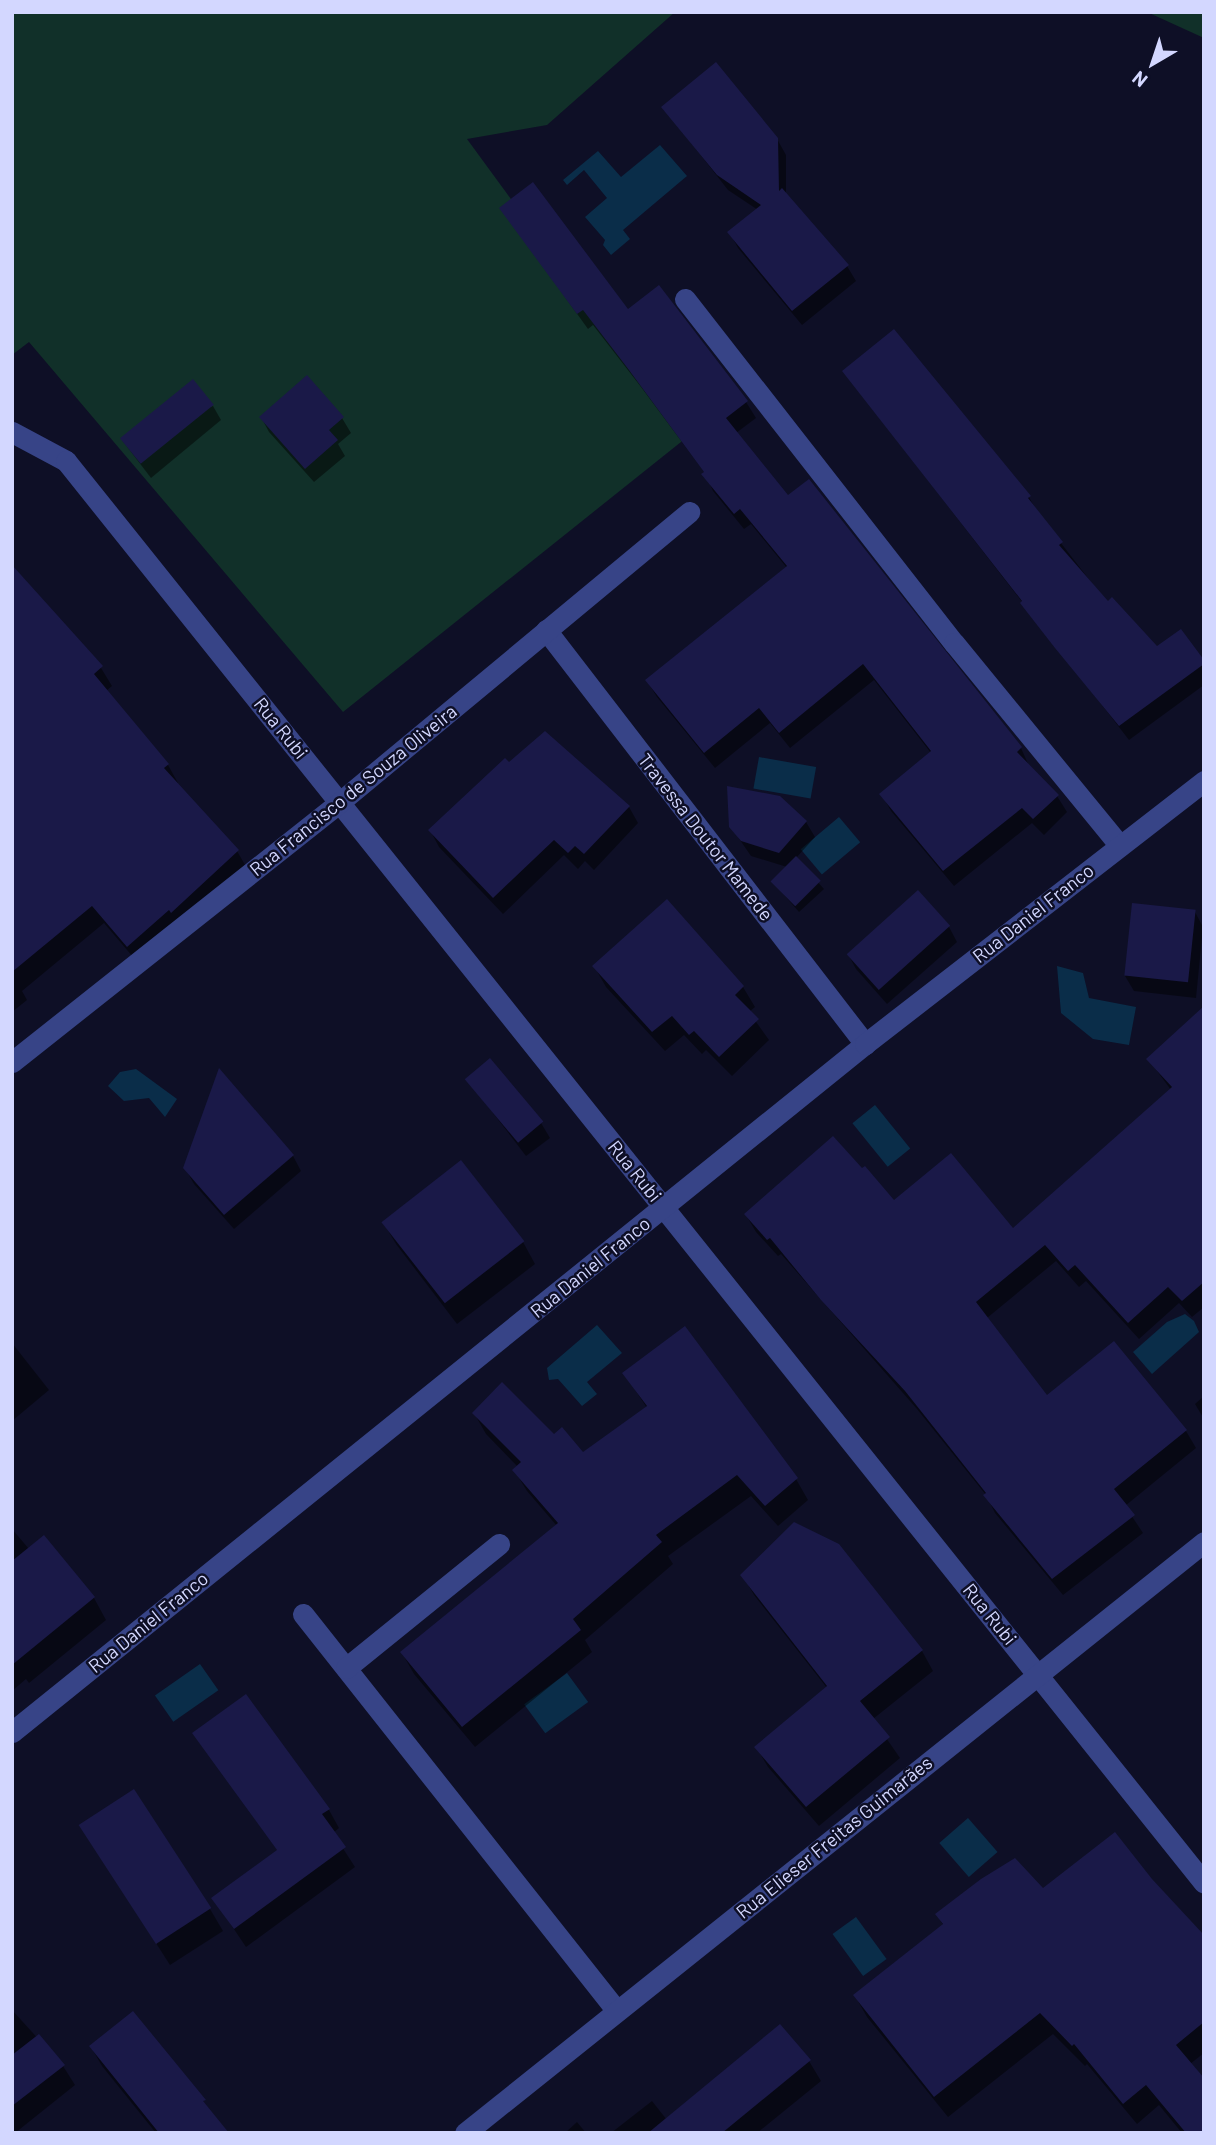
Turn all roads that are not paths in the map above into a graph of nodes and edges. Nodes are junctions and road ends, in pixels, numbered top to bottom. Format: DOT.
graph roads {
  1 [pos="685,299"];
  2 [pos="12,432"];
  3 [pos="689,512"];
  4 [pos="546,630"];
  5 [pos="1204,781"];
  6 [pos="340,802"];
  7 [pos="1120,846"];
  8 [pos="866,1044"];
  9 [pos="12,1062"];
  10 [pos="664,1208"];
  11 [pos="1204,1542"];
  12 [pos="499,1544"];
  13 [pos="303,1614"];
  14 [pos="346,1668"];
  15 [pos="1039,1674"];
  16 [pos="12,1732"];
  17 [pos="1204,1883"];
  18 [pos="617,2011"];
  19 [pos="465,2133"];
  1 -- 7 [label="street"];
  2 -- 6 [label="street, Rua Rubi"];
  3 -- 4 [label="street, Rua Francisco de Souza Oliveira"];
  4 -- 6 [label="street, Rua Francisco de Souza Oliveira"];
  4 -- 8 [label="street, Travessa Doutor Mamede"];
  5 -- 7 [label="street, Rua Daniel Franco"];
  6 -- 9 [label="street, Rua Francisco de Souza Oliveira"];
  6 -- 10 [label="street, Rua Rubi"];
  7 -- 8 [label="street, Rua Daniel Franco"];
  8 -- 10 [label="street, Rua Daniel Franco"];
  10 -- 15 [label="street, Rua Rubi"];
  10 -- 16 [label="street, Rua Daniel Franco"];
  11 -- 15 [label="street, Rua Elieser Freitas Guimarães"];
  12 -- 14 [label="street"];
  13 -- 14 [label="street"];
  14 -- 18 [label="street"];
  15 -- 17 [label="street, Rua Rubi"];
  15 -- 18 [label="street, Rua Elieser Freitas Guimarães"];
  18 -- 19 [label="street, Rua Elieser Freitas Guimarães"];
}
